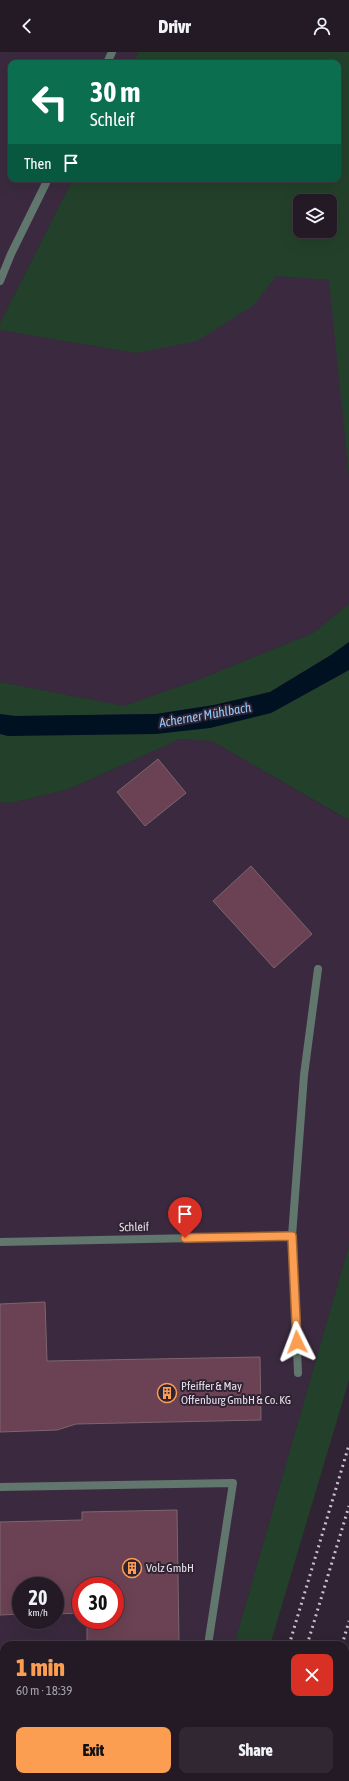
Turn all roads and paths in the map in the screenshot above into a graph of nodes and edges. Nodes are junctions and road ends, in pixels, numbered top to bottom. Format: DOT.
graph roads {
  1 [pos="47,182"];
  2 [pos="0,281"];
  3 [pos="318,969"];
  4 [pos="292,1236"];
  5 [pos="0,1242"];
  6 [pos="298,1373"];
  7 [pos="0,1487"];
  8 [pos="209,1641"];
  1 -- 2 [label="street"];
  3 -- 4 [label="street"];
  4 -- 5 [label="street, Schleif"];
  4 -- 6 [label="street"];
  7 -- 8 [label="street"];
}
